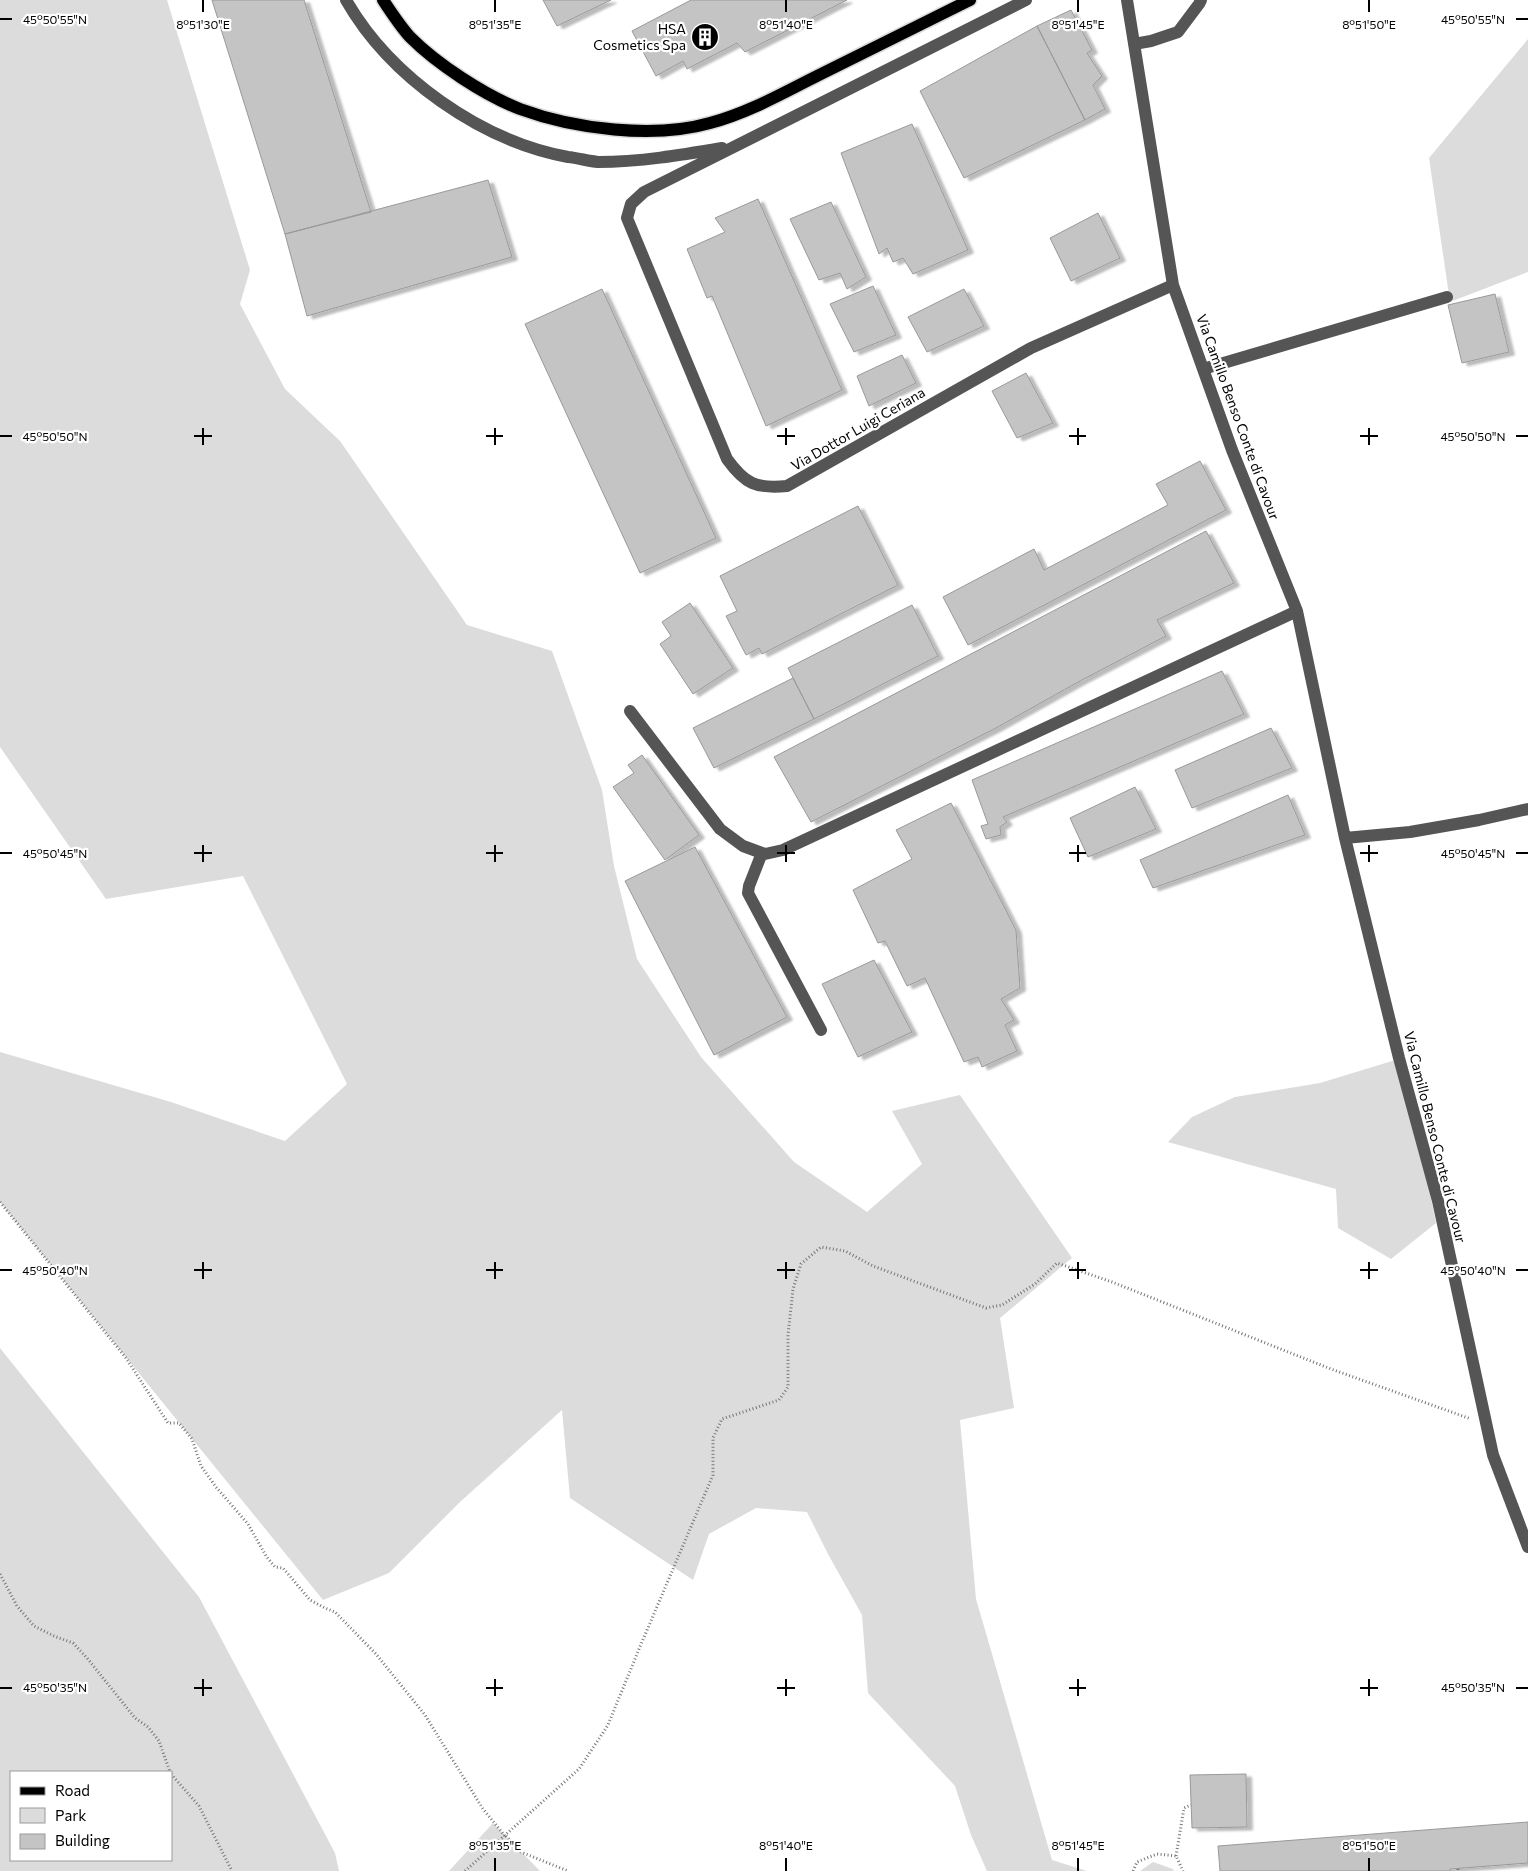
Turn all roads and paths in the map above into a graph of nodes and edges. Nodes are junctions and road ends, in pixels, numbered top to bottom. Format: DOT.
graph roads {
  1 [pos="346,0"];
  2 [pos="383,0"];
  3 [pos="970,0"];
  4 [pos="1026,0"];
  5 [pos="1126,0"];
  6 [pos="1201,0"];
  7 [pos="1134,44"];
  8 [pos="734,146"];
  9 [pos="1173,285"];
  10 [pos="1447,297"];
  11 [pos="1203,369"];
  12 [pos="1297,612"];
  13 [pos="630,710"];
  14 [pos="1528,809"];
  15 [pos="1345,838"];
  16 [pos="762,853"];
  17 [pos="821,1030"];
  18 [pos="0,1202"];
  19 [pos="1486,1424"];
  20 [pos="1525,1527"];
  21 [pos="1528,1547"];
  22 [pos="0,1574"];
  23 [pos="170,1771"];
  24 [pos="172,1774"];
  25 [pos="1191,1805"];
  26 [pos="1176,1856"];
  27 [pos="232,1871"];
  28 [pos="465,1871"];
  29 [pos="568,1871"];
  30 [pos="1133,1871"];
  31 [pos="1183,1871"];
  1 -- 8 [label="street, Via Dottor Luigi Ceriana"];
  2 -- 3 [label="main road"];
  4 -- 8 [label="street, Via Dottor Luigi Ceriana"];
  5 -- 7 [label="street, Via Camillo Benso Conte di Cavour"];
  6 -- 7 [label="street"];
  7 -- 9 [label="street, Via Camillo Benso Conte di Cavour"];
  8 -- 9 [label="street, Via Dottor Luigi Ceriana"];
  9 -- 11 [label="street, Via Camillo Benso Conte di Cavour"];
  10 -- 11 [label="street"];
  11 -- 12 [label="street, Via Camillo Benso Conte di Cavour"];
  12 -- 15 [label="street, Via Camillo Benso Conte di Cavour"];
  12 -- 16 [label="street"];
  13 -- 16 [label="street"];
  14 -- 15 [label="street"];
  15 -- 19 [label="street, Via Camillo Benso Conte di Cavour"];
  16 -- 17 [label="street"];
  18 -- 29 [label="path"];
  19 -- 20 [label="street, Via Camillo Benso Conte di Cavour"];
  19 -- 28 [label="path"];
  20 -- 21 [label="street, Via Camillo Benso Conte di Cavour"];
  22 -- 23 [label="path"];
  24 -- 27 [label="path"];
  25 -- 26 [label="path"];
  26 -- 30 [label="path"];
  26 -- 31 [label="path"];
}
